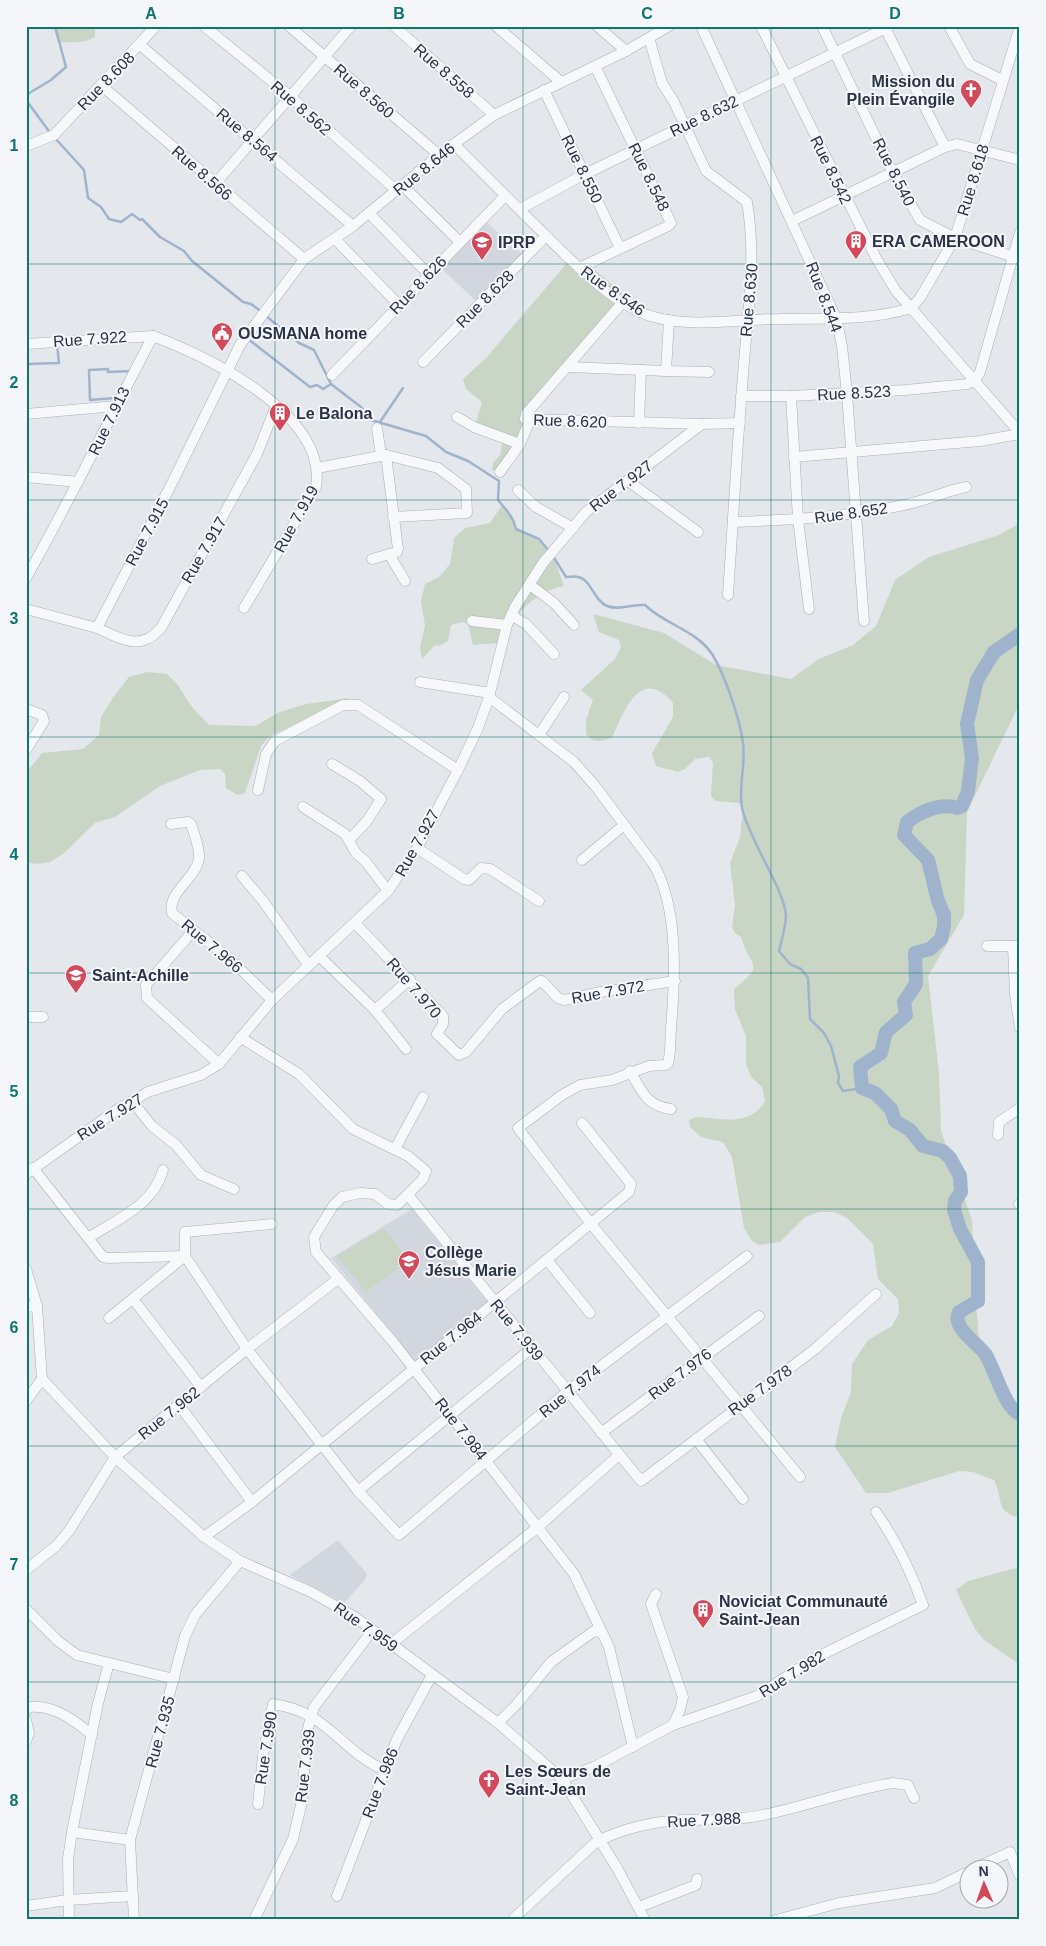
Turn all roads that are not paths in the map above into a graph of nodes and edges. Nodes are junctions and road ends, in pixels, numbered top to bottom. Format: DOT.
graph roads {
  1 [pos="156,26"];
  2 [pos="204,26"];
  3 [pos="289,26"];
  4 [pos="350,26"];
  5 [pos="394,26"];
  6 [pos="496,26"];
  7 [pos="596,26"];
  8 [pos="669,26"];
  9 [pos="701,26"];
  10 [pos="761,26"];
  11 [pos="822,26"];
  12 [pos="949,26"];
  13 [pos="1020,26"];
  14 [pos="887,27"];
  15 [pos="649,38"];
  16 [pos="140,45"];
  17 [pos="626,51"];
  18 [pos="835,54"];
  19 [pos="324,56"];
  20 [pos="595,66"];
  21 [pos="787,77"];
  22 [pos="1002,80"];
  23 [pos="561,82"];
  24 [pos="102,86"];
  25 [pos="544,90"];
  26 [pos="290,96"];
  27 [pos="735,100"];
  28 [pos="494,115"];
  29 [pos="684,126"];
  30 [pos="253,140"];
  31 [pos="454,144"];
  32 [pos="26,146"];
  33 [pos="945,147"];
  34 [pos="636,150"];
  35 [pos="983,150"];
  36 [pos="439,155"];
  37 [pos="1020,160"];
  38 [pos="893,173"];
  39 [pos="583,175"];
  40 [pos="215,184"];
  41 [pos="400,188"];
  42 [pos="505,196"];
  43 [pos="844,197"];
  44 [pos="520,209"];
  45 [pos="369,213"];
  46 [pos="792,221"];
  47 [pos="353,226"];
  48 [pos="1020,232"];
  49 [pos="546,236"];
  50 [pos="955,238"];
  51 [pos="335,239"];
  52 [pos="460,242"];
  53 [pos="620,248"];
  54 [pos="1016,258"];
  55 [pos="304,259"];
  56 [pos="579,268"];
  57 [pos="428,275"];
  58 [pos="624,302"];
  59 [pos="399,305"];
  60 [pos="911,308"];
  61 [pos="836,318"];
  62 [pos="747,319"];
  63 [pos="669,320"];
  64 [pos="153,336"];
  65 [pos="26,344"];
  66 [pos="423,362"];
  67 [pos="569,367"];
  68 [pos="228,370"];
  69 [pos="641,370"];
  70 [pos="666,371"];
  71 [pos="710,372"];
  72 [pos="332,376"];
  73 [pos="975,380"];
  74 [pos="848,394"];
  75 [pos="741,396"];
  76 [pos="791,396"];
  77 [pos="116,406"];
  78 [pos="276,406"];
  79 [pos="26,414"];
  80 [pos="457,417"];
  81 [pos="530,420"];
  82 [pos="639,423"];
  83 [pos="740,423"];
  84 [pos="702,424"];
  85 [pos="377,428"];
  86 [pos="1020,433"];
  87 [pos="520,444"];
  88 [pos="851,452"];
  89 [pos="384,455"];
  90 [pos="794,457"];
  91 [pos="317,468"];
  92 [pos="500,472"];
  93 [pos="26,477"];
  94 [pos="628,481"];
  95 [pos="78,482"];
  96 [pos="966,487"];
  97 [pos="518,490"];
  98 [pos="856,514"];
  99 [pos="394,517"];
  100 [pos="798,519"];
  101 [pos="733,522"];
  102 [pos="573,528"];
  103 [pos="698,532"];
  104 [pos="389,554"];
  105 [pos="372,559"];
  106 [pos="26,578"];
  107 [pos="405,581"];
  108 [pos="530,585"];
  109 [pos="728,595"];
  110 [pos="244,608"];
  111 [pos="26,609"];
  112 [pos="809,609"];
  113 [pos="509,620"];
  114 [pos="472,621"];
  115 [pos="864,621"];
  116 [pos="574,625"];
  117 [pos="97,628"];
  118 [pos="554,654"];
  119 [pos="420,682"];
  120 [pos="489,695"];
  121 [pos="564,697"];
  122 [pos="26,709"];
  123 [pos="539,735"];
  124 [pos="26,750"];
  125 [pos="332,764"];
  126 [pos="458,770"];
  127 [pos="258,790"];
  128 [pos="303,807"];
  129 [pos="171,824"];
  130 [pos="624,825"];
  131 [pos="350,839"];
  132 [pos="418,848"];
  133 [pos="582,860"];
  134 [pos="242,876"];
  135 [pos="388,891"];
  136 [pos="539,901"];
  137 [pos="355,923"];
  138 [pos="193,931"];
  139 [pos="987,946"];
  140 [pos="1016,946"];
  141 [pos="320,956"];
  142 [pos="309,966"];
  143 [pos="410,979"];
  144 [pos="675,981"];
  145 [pos="272,1000"];
  146 [pos="375,1010"];
  147 [pos="26,1017"];
  148 [pos="43,1017"];
  149 [pos="1020,1028"];
  150 [pos="240,1037"];
  151 [pos="406,1049"];
  152 [pos="459,1055"];
  153 [pos="218,1064"];
  154 [pos="630,1072"];
  155 [pos="423,1097"];
  156 [pos="132,1101"];
  157 [pos="1020,1108"];
  158 [pos="671,1109"];
  159 [pos="582,1123"];
  160 [pos="998,1135"];
  161 [pos="394,1149"];
  162 [pos="163,1170"];
  163 [pos="30,1171"];
  164 [pos="234,1189"];
  165 [pos="408,1196"];
  166 [pos="272,1224"];
  167 [pos="591,1224"];
  168 [pos="88,1238"];
  169 [pos="185,1256"];
  170 [pos="747,1256"];
  171 [pos="547,1260"];
  172 [pos="26,1269"];
  173 [pos="338,1279"];
  174 [pos="876,1294"];
  175 [pos="133,1299"];
  176 [pos="495,1302"];
  177 [pos="31,1306"];
  178 [pos="590,1313"];
  179 [pos="759,1316"];
  180 [pos="667,1317"];
  181 [pos="109,1318"];
  182 [pos="532,1348"];
  183 [pos="247,1349"];
  184 [pos="702,1358"];
  185 [pos="414,1368"];
  186 [pos="42,1379"];
  187 [pos="30,1387"];
  188 [pos="201,1387"];
  189 [pos="568,1391"];
  190 [pos="26,1402"];
  191 [pos="179,1405"];
  192 [pos="740,1405"];
  193 [pos="449,1414"];
  194 [pos="602,1433"];
  195 [pos="696,1439"];
  196 [pos="322,1445"];
  197 [pos="619,1455"];
  198 [pos="115,1457"];
  199 [pos="486,1462"];
  200 [pos="800,1477"];
  201 [pos="641,1481"];
  202 [pos="358,1490"];
  203 [pos="743,1499"];
  204 [pos="252,1502"];
  205 [pos="876,1512"];
  206 [pos="538,1527"];
  207 [pos="204,1537"];
  208 [pos="240,1561"];
  209 [pos="26,1570"];
  210 [pos="656,1594"];
  211 [pos="26,1610"];
  212 [pos="372,1631"];
  213 [pos="601,1632"];
  214 [pos="391,1644"];
  215 [pos="109,1663"];
  216 [pos="432,1674"];
  217 [pos="174,1679"];
  218 [pos="26,1710"];
  219 [pos="312,1716"];
  220 [pos="26,1720"];
  221 [pos="498,1723"];
  222 [pos="673,1725"];
  223 [pos="92,1735"];
  224 [pos="26,1741"];
  225 [pos="633,1747"];
  226 [pos="384,1770"];
  227 [pos="562,1779"];
  228 [pos="914,1798"];
  229 [pos="258,1804"];
  230 [pos="72,1832"];
  231 [pos="130,1840"];
  232 [pos="601,1840"];
  233 [pos="997,1858"];
  234 [pos="1020,1876"];
  235 [pos="958,1877"];
  236 [pos="697,1879"];
  237 [pos="133,1896"];
  238 [pos="337,1896"];
  239 [pos="68,1900"];
  240 [pos="26,1906"];
  241 [pos="639,1907"];
  242 [pos="514,1918"];
  243 [pos="69,1920"];
  244 [pos="134,1920"];
  245 [pos="254,1920"];
  246 [pos="645,1920"];
  247 [pos="776,1920"];
  1 -- 16 [label="street, Rue 8.608"];
  2 -- 26 [label="street, Rue 8.562"];
  3 -- 19 [label="street, Rue 8.560"];
  4 -- 19 [label="street"];
  5 -- 28 [label="street, Rue 8.558"];
  6 -- 23 [label="street"];
  7 -- 17 [label="street"];
  8 -- 15 [label="street, Rue 8.646"];
  9 -- 27 [label="street, Rue 8.544"];
  10 -- 21 [label="street, Rue 8.542"];
  11 -- 18 [label="street, Rue 8.540"];
  12 -- 22 [label="street"];
  13 -- 22 [label="street, Rue 8.618"];
  14 -- 18 [label="street, Rue 8.632"];
  14 -- 33 [label="street"];
  15 -- 17 [label="street, Rue 8.646"];
  15 -- 29 [label="street, Rue 8.630"];
  16 -- 24 [label="street, Rue 8.608"];
  16 -- 30 [label="street, Rue 8.564"];
  17 -- 20 [label="street, Rue 8.646"];
  18 -- 21 [label="street, Rue 8.632"];
  18 -- 38 [label="street, Rue 8.540"];
  19 -- 26 [label="street"];
  19 -- 36 [label="street, Rue 8.560"];
  20 -- 23 [label="street, Rue 8.646"];
  20 -- 34 [label="street, Rue 8.548"];
  21 -- 27 [label="street, Rue 8.632"];
  21 -- 43 [label="street, Rue 8.542"];
  22 -- 35 [label="street, Rue 8.618"];
  23 -- 25 [label="street, Rue 8.646"];
  24 -- 32 [label="street, Rue 8.608"];
  24 -- 40 [label="street, Rue 8.566"];
  25 -- 28 [label="street, Rue 8.646"];
  25 -- 39 [label="street, Rue 8.550"];
  26 -- 30 [label="street"];
  26 -- 41 [label="street, Rue 8.562"];
  27 -- 29 [label="street, Rue 8.632"];
  27 -- 46 [label="street, Rue 8.544"];
  28 -- 31 [label="street, Rue 8.646"];
  29 -- 34 [label="street, Rue 8.632"];
  29 -- 62 [label="street, Rue 8.630"];
  30 -- 40 [label="street"];
  30 -- 47 [label="street, Rue 8.564"];
  31 -- 36 [label="street, Rue 8.646"];
  31 -- 42 [label="street, Rue 8.546"];
  33 -- 35 [label="street"];
  33 -- 38 [label="street"];
  34 -- 39 [label="street, Rue 8.632"];
  34 -- 53 [label="street, Rue 8.548"];
  35 -- 37 [label="street"];
  35 -- 50 [label="street, Rue 8.618"];
  36 -- 41 [label="street, Rue 8.646"];
  38 -- 43 [label="street"];
  38 -- 50 [label="street, Rue 8.540"];
  39 -- 44 [label="street, Rue 8.632"];
  39 -- 53 [label="street, Rue 8.550"];
  40 -- 55 [label="street, Rue 8.566"];
  41 -- 45 [label="street, Rue 8.646"];
  41 -- 52 [label="street, Rue 8.562"];
  42 -- 44 [label="street, Rue 8.546"];
  42 -- 52 [label="street, Rue 8.626"];
  43 -- 46 [label="street"];
  43 -- 60 [label="street, Rue 8.542"];
  44 -- 49 [label="street, Rue 8.546"];
  45 -- 47 [label="street, Rue 8.646"];
  45 -- 57 [label="street"];
  46 -- 61 [label="street, Rue 8.544"];
  47 -- 51 [label="street, Rue 8.646"];
  48 -- 54 [label="street"];
  49 -- 56 [label="street, Rue 8.546"];
  49 -- 66 [label="street, Rue 8.628"];
  50 -- 54 [label="street, Rue 8.540"];
  50 -- 60 [label="street, Rue 8.618"];
  51 -- 55 [label="street, Rue 8.646"];
  51 -- 59 [label="street"];
  52 -- 57 [label="street, Rue 8.626"];
  53 -- 56 [label="street, Rue 8.548"];
  54 -- 73 [label="street"];
  55 -- 68 [label="street, Rue 8.646"];
  56 -- 58 [label="street, Rue 8.546"];
  57 -- 59 [label="street, Rue 8.626"];
  58 -- 63 [label="street, Rue 8.546"];
  58 -- 67 [label="street, Rue 8.620"];
  59 -- 72 [label="street, Rue 8.626"];
  60 -- 61 [label="street, Rue 8.546"];
  60 -- 73 [label="street"];
  61 -- 62 [label="street, Rue 8.546"];
  61 -- 74 [label="street, Rue 8.544"];
  62 -- 63 [label="street, Rue 8.546"];
  62 -- 75 [label="street, Rue 8.630"];
  63 -- 70 [label="street"];
  64 -- 65 [label="street, Rue 7.922"];
  64 -- 68 [label="street"];
  64 -- 77 [label="street, Rue 7.913"];
  67 -- 69 [label="street"];
  67 -- 81 [label="street, Rue 8.620"];
  68 -- 78 [label="street, Rue 7.919"];
  68 -- 117 [label="street, Rue 7.915"];
  69 -- 70 [label="street"];
  69 -- 82 [label="street"];
  70 -- 71 [label="street"];
  73 -- 74 [label="street, Rue 8.523"];
  73 -- 86 [label="street"];
  74 -- 76 [label="street, Rue 8.523"];
  74 -- 88 [label="street, Rue 8.544"];
  75 -- 76 [label="street, Rue 8.523"];
  75 -- 83 [label="street, Rue 8.630"];
  76 -- 90 [label="street"];
  77 -- 79 [label="street"];
  77 -- 95 [label="street, Rue 7.913"];
  78 -- 91 [label="street, Rue 7.919"];
  78 -- 117 [label="street, Rue 7.917"];
  80 -- 87 [label="street"];
  81 -- 82 [label="street, Rue 8.620"];
  81 -- 87 [label="street"];
  82 -- 84 [label="street, Rue 8.620"];
  83 -- 84 [label="street, Rue 8.620"];
  83 -- 101 [label="street, Rue 8.630"];
  84 -- 94 [label="street, Rue 7.927"];
  85 -- 89 [label="street"];
  86 -- 88 [label="street"];
  87 -- 92 [label="street"];
  88 -- 90 [label="street"];
  88 -- 98 [label="street, Rue 8.544"];
  89 -- 91 [label="street"];
  89 -- 99 [label="street"];
  89 -- 99 [label="street"];
  90 -- 100 [label="street"];
  91 -- 110 [label="street, Rue 7.919"];
  93 -- 95 [label="street"];
  94 -- 102 [label="street, Rue 7.927"];
  94 -- 103 [label="street"];
  95 -- 106 [label="street, Rue 7.913"];
  96 -- 98 [label="street, Rue 8.652"];
  97 -- 102 [label="street"];
  98 -- 100 [label="street, Rue 8.652"];
  98 -- 115 [label="street, Rue 8.544"];
  99 -- 104 [label="street"];
  100 -- 101 [label="street, Rue 8.652"];
  100 -- 112 [label="street"];
  101 -- 109 [label="street, Rue 8.630"];
  102 -- 108 [label="street, Rue 7.927"];
  104 -- 105 [label="street"];
  104 -- 107 [label="street"];
  108 -- 113 [label="street, Rue 7.927"];
  108 -- 116 [label="street"];
  111 -- 117 [label="street"];
  113 -- 114 [label="street"];
  113 -- 118 [label="street"];
  113 -- 120 [label="street, Rue 7.927"];
  119 -- 120 [label="street"];
  120 -- 123 [label="street"];
  120 -- 126 [label="street, Rue 7.927"];
  121 -- 123 [label="street"];
  122 -- 124 [label="street"];
  123 -- 130 [label="street"];
  125 -- 131 [label="street"];
  126 -- 127 [label="street"];
  126 -- 132 [label="street, Rue 7.927"];
  128 -- 131 [label="street"];
  129 -- 138 [label="street, Rue 7.966"];
  130 -- 133 [label="street"];
  130 -- 144 [label="street"];
  131 -- 135 [label="street"];
  132 -- 135 [label="street, Rue 7.927"];
  132 -- 136 [label="street"];
  134 -- 142 [label="street"];
  135 -- 137 [label="street, Rue 7.927"];
  137 -- 141 [label="street, Rue 7.927"];
  137 -- 143 [label="street, Rue 7.970"];
  138 -- 145 [label="street, Rue 7.966"];
  138 -- 153 [label="street"];
  139 -- 140 [label="street"];
  140 -- 149 [label="street"];
  141 -- 142 [label="street, Rue 7.927"];
  141 -- 146 [label="street"];
  142 -- 145 [label="street, Rue 7.927"];
  143 -- 146 [label="street"];
  143 -- 152 [label="street, Rue 7.970"];
  144 -- 152 [label="street, Rue 7.972"];
  144 -- 154 [label="street"];
  145 -- 150 [label="street, Rue 7.927"];
  146 -- 151 [label="street"];
  147 -- 148 [label="street"];
  150 -- 153 [label="street, Rue 7.927"];
  150 -- 161 [label="street"];
  153 -- 156 [label="street, Rue 7.927"];
  154 -- 158 [label="street"];
  154 -- 167 [label="street"];
  155 -- 161 [label="street"];
  156 -- 163 [label="street, Rue 7.927"];
  156 -- 164 [label="street"];
  157 -- 160 [label="street"];
  159 -- 167 [label="street, Rue 7.964"];
  161 -- 165 [label="street"];
  162 -- 168 [label="street"];
  163 -- 168 [label="street"];
  165 -- 173 [label="street, Rue 7.984"];
  165 -- 176 [label="street, Rue 7.939"];
  166 -- 169 [label="street"];
  167 -- 171 [label="street, Rue 7.964"];
  167 -- 180 [label="street"];
  168 -- 169 [label="street"];
  169 -- 175 [label="street"];
  169 -- 183 [label="street"];
  170 -- 180 [label="street, Rue 7.974"];
  171 -- 176 [label="street, Rue 7.964"];
  171 -- 178 [label="street"];
  172 -- 177 [label="street"];
  173 -- 183 [label="street, Rue 7.962"];
  173 -- 185 [label="street, Rue 7.984"];
  174 -- 192 [label="street, Rue 7.978"];
  175 -- 181 [label="street"];
  175 -- 188 [label="street"];
  176 -- 182 [label="street, Rue 7.939"];
  176 -- 185 [label="street, Rue 7.964"];
  177 -- 186 [label="street"];
  179 -- 184 [label="street, Rue 7.976"];
  180 -- 184 [label="street"];
  180 -- 189 [label="street, Rue 7.974"];
  182 -- 189 [label="street, Rue 7.939"];
  182 -- 193 [label="street"];
  183 -- 188 [label="street, Rue 7.962"];
  183 -- 196 [label="street"];
  184 -- 192 [label="street"];
  184 -- 194 [label="street, Rue 7.976"];
  185 -- 193 [label="street, Rue 7.984"];
  185 -- 196 [label="street, Rue 7.964"];
  186 -- 187 [label="street"];
  186 -- 198 [label="street, Rue 7.959"];
  187 -- 190 [label="street"];
  188 -- 191 [label="street, Rue 7.962"];
  189 -- 194 [label="street, Rue 7.939"];
  189 -- 199 [label="street, Rue 7.974"];
  191 -- 198 [label="street, Rue 7.962"];
  191 -- 204 [label="street"];
  192 -- 195 [label="street, Rue 7.978"];
  192 -- 200 [label="street"];
  193 -- 199 [label="street, Rue 7.984"];
  193 -- 202 [label="street"];
  194 -- 197 [label="street, Rue 7.939"];
  195 -- 201 [label="street, Rue 7.978"];
  195 -- 203 [label="street"];
  196 -- 202 [label="street"];
  196 -- 204 [label="street, Rue 7.964"];
  197 -- 201 [label="street, Rue 7.939"];
  197 -- 206 [label="street"];
  198 -- 207 [label="street, Rue 7.959"];
  198 -- 209 [label="street, Rue 7.962"];
  199 -- 202 [label="street, Rue 7.974"];
  199 -- 206 [label="street, Rue 7.984"];
  204 -- 207 [label="street, Rue 7.964"];
  205 -- 222 [label="street, Rue 7.982"];
  206 -- 213 [label="street, Rue 7.984"];
  206 -- 214 [label="street"];
  207 -- 208 [label="street, Rue 7.959"];
  208 -- 212 [label="street, Rue 7.959"];
  208 -- 217 [label="street, Rue 7.935"];
  210 -- 222 [label="street"];
  211 -- 215 [label="street"];
  212 -- 214 [label="street, Rue 7.959"];
  212 -- 219 [label="street, Rue 7.939"];
  213 -- 221 [label="street"];
  213 -- 225 [label="street, Rue 7.984"];
  214 -- 216 [label="street, Rue 7.959"];
  215 -- 217 [label="street"];
  215 -- 223 [label="street"];
  216 -- 221 [label="street, Rue 7.959"];
  216 -- 226 [label="street, Rue 7.986"];
  217 -- 231 [label="street, Rue 7.935"];
  218 -- 223 [label="street"];
  219 -- 226 [label="street, Rue 7.990"];
  219 -- 229 [label="street, Rue 7.990"];
  219 -- 245 [label="street, Rue 7.939"];
  220 -- 224 [label="street"];
  221 -- 227 [label="street, Rue 7.959"];
  222 -- 225 [label="street, Rue 7.982"];
  223 -- 230 [label="street"];
  225 -- 227 [label="street, Rue 7.982"];
  226 -- 238 [label="street, Rue 7.986"];
  227 -- 232 [label="street, Rue 7.959"];
  228 -- 232 [label="street, Rue 7.988"];
  230 -- 231 [label="street"];
  230 -- 239 [label="street"];
  231 -- 237 [label="street, Rue 7.935"];
  232 -- 241 [label="street, Rue 7.959"];
  232 -- 242 [label="street, Rue 7.988"];
  233 -- 234 [label="street"];
  235 -- 247 [label="street"];
  236 -- 241 [label="street"];
  237 -- 239 [label="street"];
  237 -- 244 [label="street, Rue 7.935"];
  239 -- 240 [label="street"];
  239 -- 243 [label="street"];
  241 -- 246 [label="street, Rue 7.959"];
}
